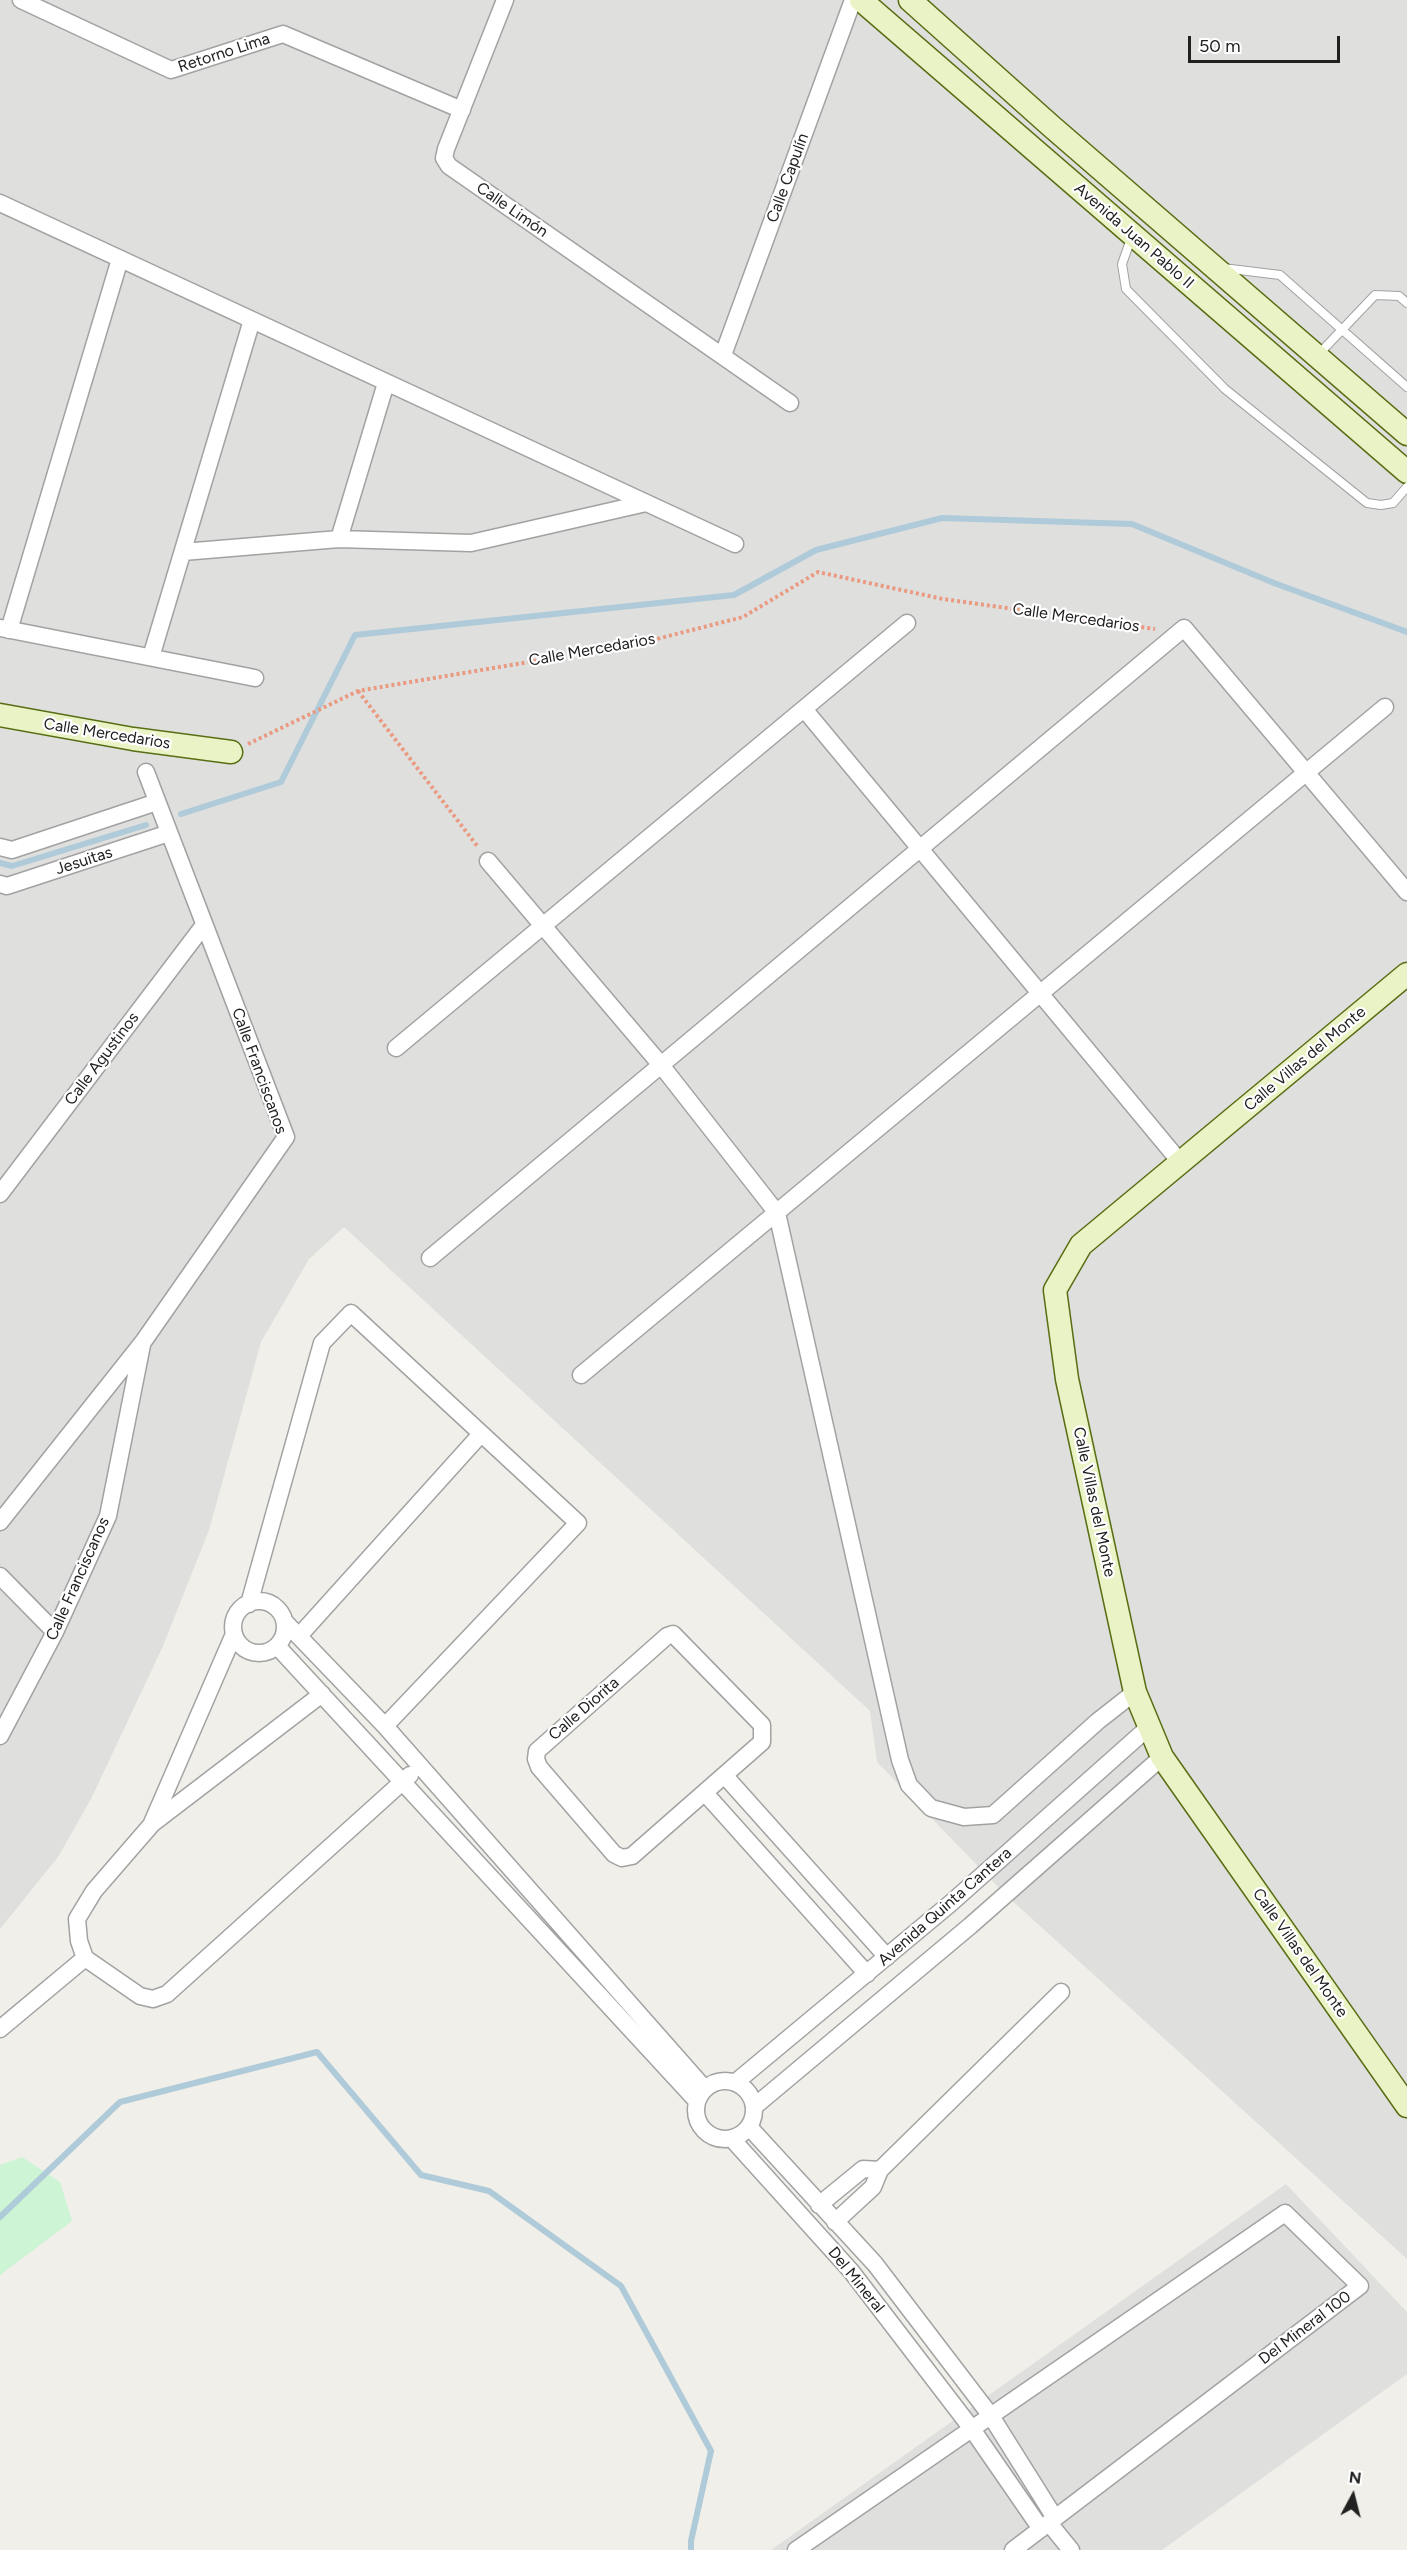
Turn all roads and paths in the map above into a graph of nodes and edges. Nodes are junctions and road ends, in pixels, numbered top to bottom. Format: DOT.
graph roads {
  1 [pos="21,0"];
  2 [pos="505,0"];
  3 [pos="853,0"];
  4 [pos="861,0"];
  5 [pos="909,0"];
  6 [pos="462,110"];
  7 [pos="0,203"];
  8 [pos="1132,235"];
  9 [pos="120,259"];
  10 [pos="1213,266"];
  11 [pos="1407,303"];
  12 [pos="252,320"];
  13 [pos="1341,329"];
  14 [pos="723,355"];
  15 [pos="1317,356"];
  16 [pos="386,382"];
  17 [pos="1407,387"];
  18 [pos="790,403"];
  19 [pos="1407,434"];
  20 [pos="1407,472"];
  21 [pos="1407,488"];
  22 [pos="646,503"];
  23 [pos="339,539"];
  24 [pos="735,544"];
  25 [pos="183,552"];
  26 [pos="907,623"];
  27 [pos="1184,628"];
  28 [pos="5,629"];
  29 [pos="151,657"];
  30 [pos="255,678"];
  31 [pos="358,691"];
  32 [pos="1385,707"];
  33 [pos="804,709"];
  34 [pos="0,716"];
  35 [pos="231,752"];
  36 [pos="146,772"];
  37 [pos="1306,773"];
  38 [pos="157,802"];
  39 [pos="169,833"];
  40 [pos="0,847"];
  41 [pos="920,849"];
  42 [pos="488,861"];
  43 [pos="2,888"];
  44 [pos="1407,892"];
  45 [pos="204,925"];
  46 [pos="543,926"];
  47 [pos="1407,974"];
  48 [pos="1040,993"];
  49 [pos="396,1048"];
  50 [pos="661,1065"];
  51 [pos="1181,1163"];
  52 [pos="0,1194"];
  53 [pos="777,1213"];
  54 [pos="430,1258"];
  55 [pos="143,1342"];
  56 [pos="581,1375"];
  57 [pos="481,1434"];
  58 [pos="0,1522"];
  59 [pos="0,1576"];
  60 [pos="249,1604"];
  61 [pos="286,1623"];
  62 [pos="56,1632"];
  63 [pos="234,1634"];
  64 [pos="299,1636"];
  65 [pos="278,1646"];
  66 [pos="1135,1692"];
  67 [pos="322,1694"];
  68 [pos="385,1726"];
  69 [pos="1150,1726"];
  70 [pos="0,1736"];
  71 [pos="1162,1757"];
  72 [pos="421,1766"];
  73 [pos="725,1776"];
  74 [pos="403,1780"];
  75 [pos="705,1793"];
  76 [pos="152,1824"];
  77 [pos="515,1873"];
  78 [pos="501,1887"];
  79 [pos="887,1957"];
  80 [pos="85,1958"];
  81 [pos="867,1974"];
  82 [pos="1061,1992"];
  83 [pos="0,2029"];
  84 [pos="736,2082"];
  85 [pos="701,2095"];
  86 [pos="755,2106"];
  87 [pos="1407,2106"];
  88 [pos="750,2128"];
  89 [pos="732,2139"];
  90 [pos="880,2170"];
  91 [pos="819,2205"];
  92 [pos="835,2222"];
  93 [pos="991,2416"];
  94 [pos="972,2429"];
  95 [pos="1049,2524"];
  96 [pos="796,2550"];
  97 [pos="1013,2550"];
  98 [pos="1071,2550"];
  1 -- 6 [label="street, Retorno Lima"];
  2 -- 6 [label="street, Calle Limón"];
  3 -- 14 [label="street, Calle Capulín"];
  4 -- 8 [label="street, Avenida Juan Pablo II"];
  5 -- 10 [label="street, Avenida Juan Pablo II"];
  6 -- 14 [label="street, Calle Limón"];
  7 -- 9 [label="street"];
  8 -- 20 [label="street, Avenida Juan Pablo II"];
  8 -- 21 [label="lane"];
  9 -- 12 [label="street"];
  9 -- 28 [label="street"];
  10 -- 13 [label="lane"];
  10 -- 15 [label="street, Avenida Juan Pablo II"];
  11 -- 13 [label="lane"];
  12 -- 16 [label="street"];
  12 -- 25 [label="street"];
  13 -- 15 [label="lane"];
  13 -- 17 [label="lane"];
  14 -- 18 [label="street, Calle Limón"];
  15 -- 19 [label="street, Avenida Juan Pablo II"];
  16 -- 22 [label="street"];
  16 -- 23 [label="street"];
  22 -- 23 [label="street"];
  22 -- 24 [label="street"];
  23 -- 25 [label="street"];
  25 -- 29 [label="street"];
  26 -- 33 [label="street"];
  27 -- 31 [label="path, Calle Mercedarios"];
  27 -- 37 [label="street"];
  27 -- 41 [label="street"];
  28 -- 29 [label="street"];
  29 -- 30 [label="street"];
  31 -- 35 [label="path, Calle Mercedarios"];
  31 -- 42 [label="path"];
  32 -- 37 [label="street"];
  33 -- 41 [label="street"];
  33 -- 46 [label="street"];
  34 -- 35 [label="street, Calle Mercedarios"];
  36 -- 38 [label="street, Calle Franciscanos"];
  37 -- 44 [label="street"];
  37 -- 48 [label="street"];
  38 -- 39 [label="street, Calle Franciscanos"];
  38 -- 40 [label="street, Jesuitas"];
  39 -- 43 [label="street, Jesuitas"];
  39 -- 45 [label="street, Calle Franciscanos"];
  41 -- 48 [label="street"];
  41 -- 50 [label="street"];
  42 -- 46 [label="street"];
  45 -- 52 [label="street, Calle Agustinos"];
  45 -- 55 [label="street, Calle Franciscanos"];
  46 -- 49 [label="street"];
  46 -- 50 [label="street"];
  47 -- 51 [label="street, Calle Villas del Monte"];
  48 -- 51 [label="street"];
  48 -- 53 [label="street"];
  50 -- 53 [label="street"];
  50 -- 54 [label="street"];
  51 -- 66 [label="street, Calle Villas del Monte"];
  53 -- 56 [label="street"];
  53 -- 66 [label="street"];
  55 -- 58 [label="street, Calle Franciscanos"];
  55 -- 62 [label="street, Calle Franciscanos"];
  57 -- 60 [label="street"];
  57 -- 64 [label="street"];
  57 -- 68 [label="street"];
  59 -- 62 [label="street"];
  60 -- 61 [label="street"];
  60 -- 63 [label="street"];
  61 -- 64 [label="street"];
  61 -- 65 [label="street"];
  62 -- 70 [label="street, Calle Franciscanos"];
  63 -- 65 [label="street"];
  63 -- 76 [label="street"];
  64 -- 68 [label="street"];
  65 -- 67 [label="street"];
  66 -- 69 [label="street, Calle Villas del Monte"];
  67 -- 74 [label="street"];
  67 -- 76 [label="street"];
  68 -- 72 [label="street"];
  69 -- 71 [label="street, Calle Villas del Monte"];
  69 -- 79 [label="street, Avenida Quinta Cantera"];
  71 -- 86 [label="street, Avenida Quinta Cantera"];
  71 -- 87 [label="street, Calle Villas del Monte"];
  72 -- 74 [label="street"];
  72 -- 77 [label="street"];
  73 -- 75 [label="street, Calle Diorita"];
  73 -- 75 [label="street, Calle Diorita"];
  73 -- 79 [label="street"];
  74 -- 78 [label="street"];
  74 -- 80 [label="street"];
  75 -- 81 [label="street"];
  76 -- 80 [label="street"];
  77 -- 78 [label="street"];
  77 -- 85 [label="street"];
  78 -- 85 [label="street"];
  79 -- 81 [label="street, Avenida Quinta Cantera"];
  80 -- 83 [label="street"];
  81 -- 84 [label="street, Avenida Quinta Cantera"];
  82 -- 90 [label="street"];
  84 -- 85 [label="street"];
  84 -- 86 [label="street"];
  85 -- 89 [label="street"];
  86 -- 88 [label="street"];
  88 -- 89 [label="street"];
  88 -- 91 [label="street, Del Mineral"];
  89 -- 94 [label="street, Del Mineral"];
  90 -- 91 [label="street"];
  90 -- 92 [label="street"];
  91 -- 92 [label="street, Del Mineral"];
  92 -- 93 [label="street, Del Mineral"];
  93 -- 94 [label="street, Del Mineral 100"];
  93 -- 95 [label="street"];
  93 -- 95 [label="street, Del Mineral 100"];
  94 -- 95 [label="street"];
  94 -- 96 [label="street, Del Mineral 100"];
  95 -- 97 [label="street, Del Mineral 100"];
  95 -- 98 [label="street"];
}
